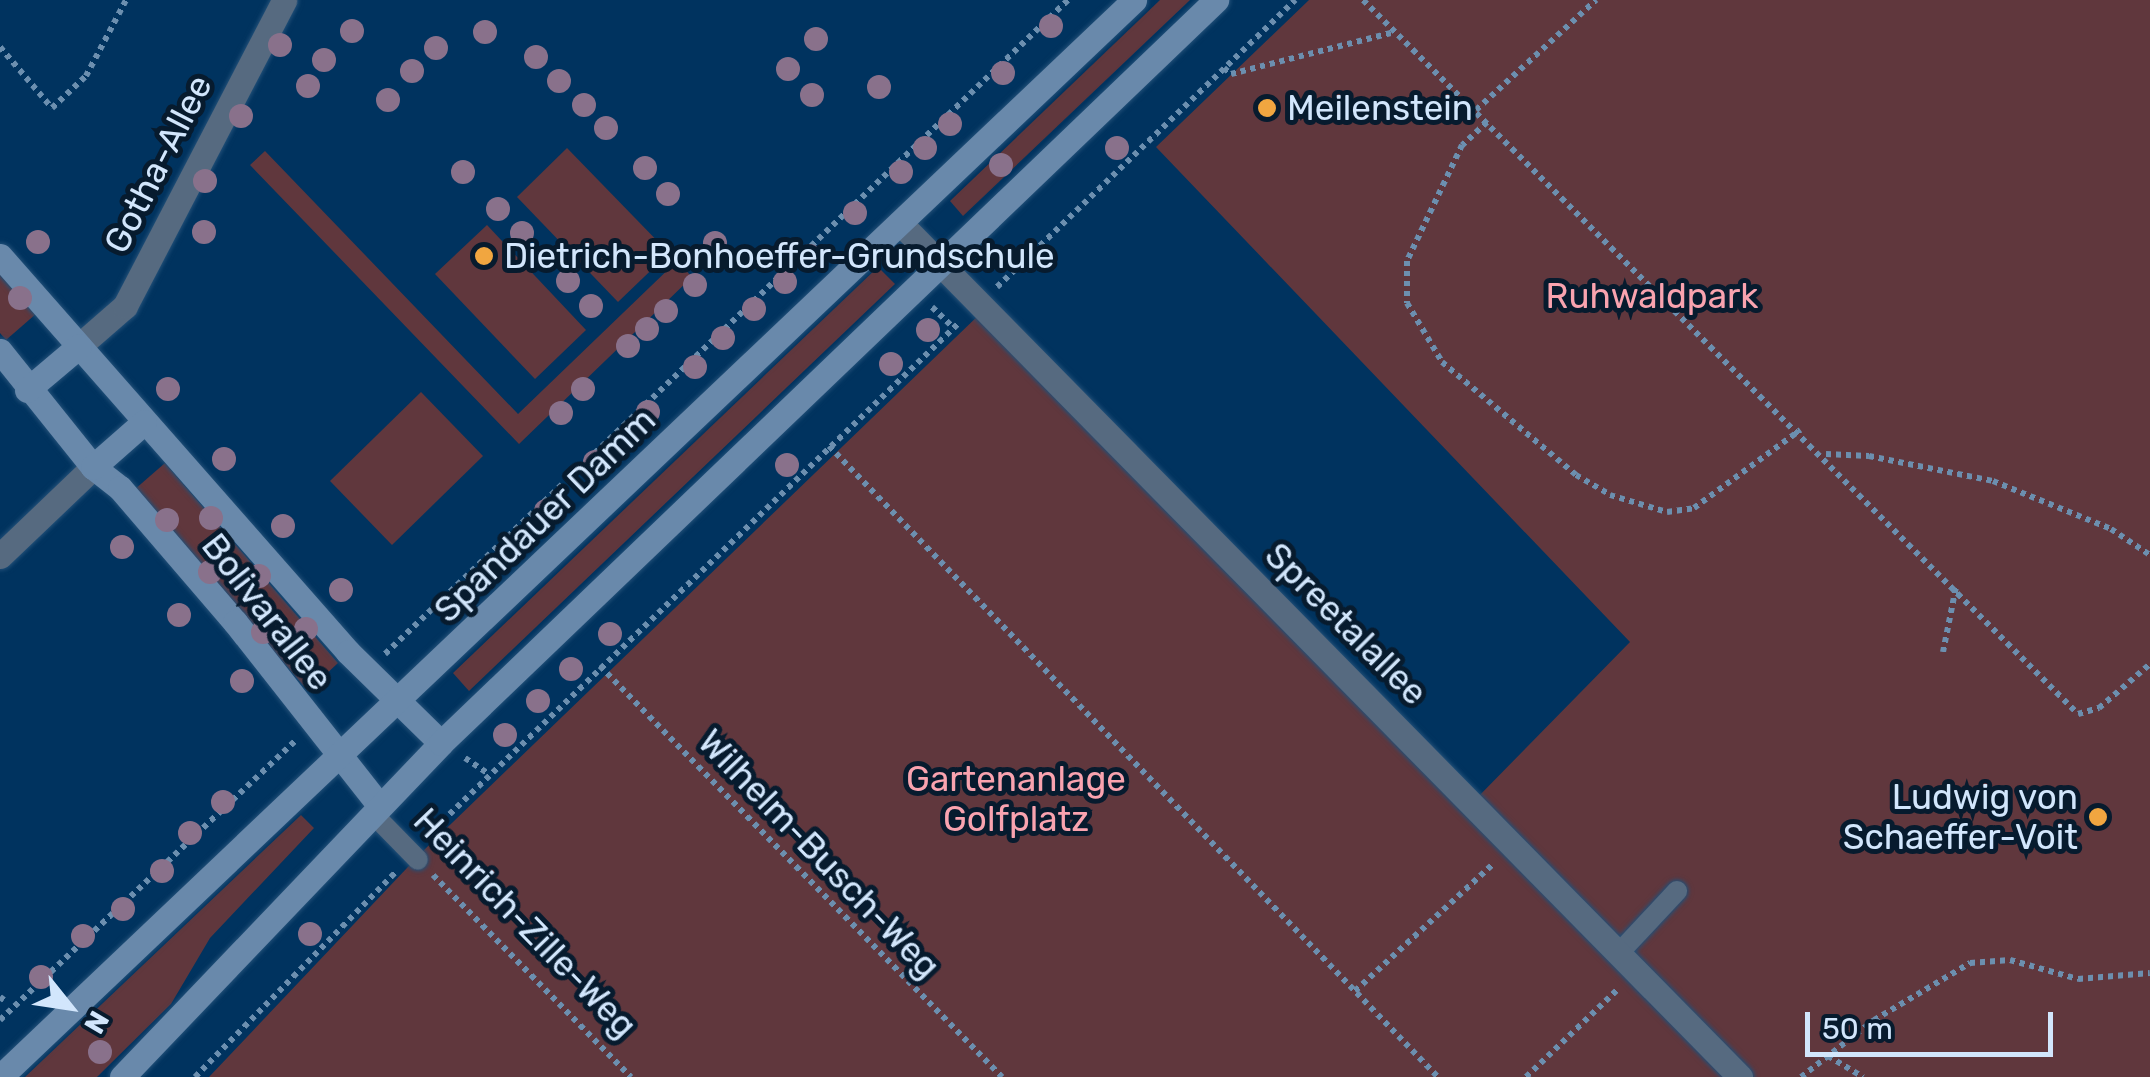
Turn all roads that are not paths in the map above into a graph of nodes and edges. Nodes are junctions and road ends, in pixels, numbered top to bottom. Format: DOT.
graph roads {
  1 [pos="284,0"];
  2 [pos="1134,0"];
  3 [pos="1216,0"];
  4 [pos="900,224"];
  5 [pos="0,256"];
  6 [pos="940,266"];
  7 [pos="79,346"];
  8 [pos="0,352"];
  9 [pos="27,390"];
  10 [pos="144,422"];
  11 [pos="93,467"];
  12 [pos="0,556"];
  13 [pos="399,702"];
  14 [pos="442,743"];
  15 [pos="337,759"];
  16 [pos="376,810"];
  17 [pos="414,856"];
  18 [pos="1677,891"];
  19 [pos="1628,962"];
  20 [pos="0,1077"];
  21 [pos="122,1077"];
  22 [pos="1740,1077"];
  1 -- 7 [label="street, Gotha-Allee"];
  2 -- 4 [label="main road, Spandauer Damm"];
  3 -- 6 [label="main road"];
  4 -- 6 [label="street, Spreetalallee"];
  4 -- 13 [label="main road, Spandauer Damm"];
  5 -- 7 [label="main road, Bolivarallee"];
  6 -- 14 [label="main road"];
  6 -- 19 [label="street, Spreetalallee"];
  7 -- 9 [label="main road"];
  7 -- 10 [label="main road, Bolivarallee"];
  8 -- 9 [label="main road, Bolivarallee"];
  9 -- 11 [label="main road, Bolivarallee"];
  10 -- 11 [label="main road"];
  10 -- 13 [label="main road, Bolivarallee"];
  11 -- 12 [label="street"];
  11 -- 15 [label="main road, Bolivarallee"];
  13 -- 14 [label="main road, Bolivarallee"];
  13 -- 15 [label="main road, Spandauer Damm"];
  14 -- 16 [label="main road"];
  15 -- 16 [label="main road, Bolivarallee"];
  15 -- 20 [label="main road, Spandauer Damm"];
  16 -- 17 [label="lane, Heinrich-Zille-Weg"];
  16 -- 21 [label="main road"];
  18 -- 19 [label="lane"];
  19 -- 22 [label="street, Spreetalallee"];
}
